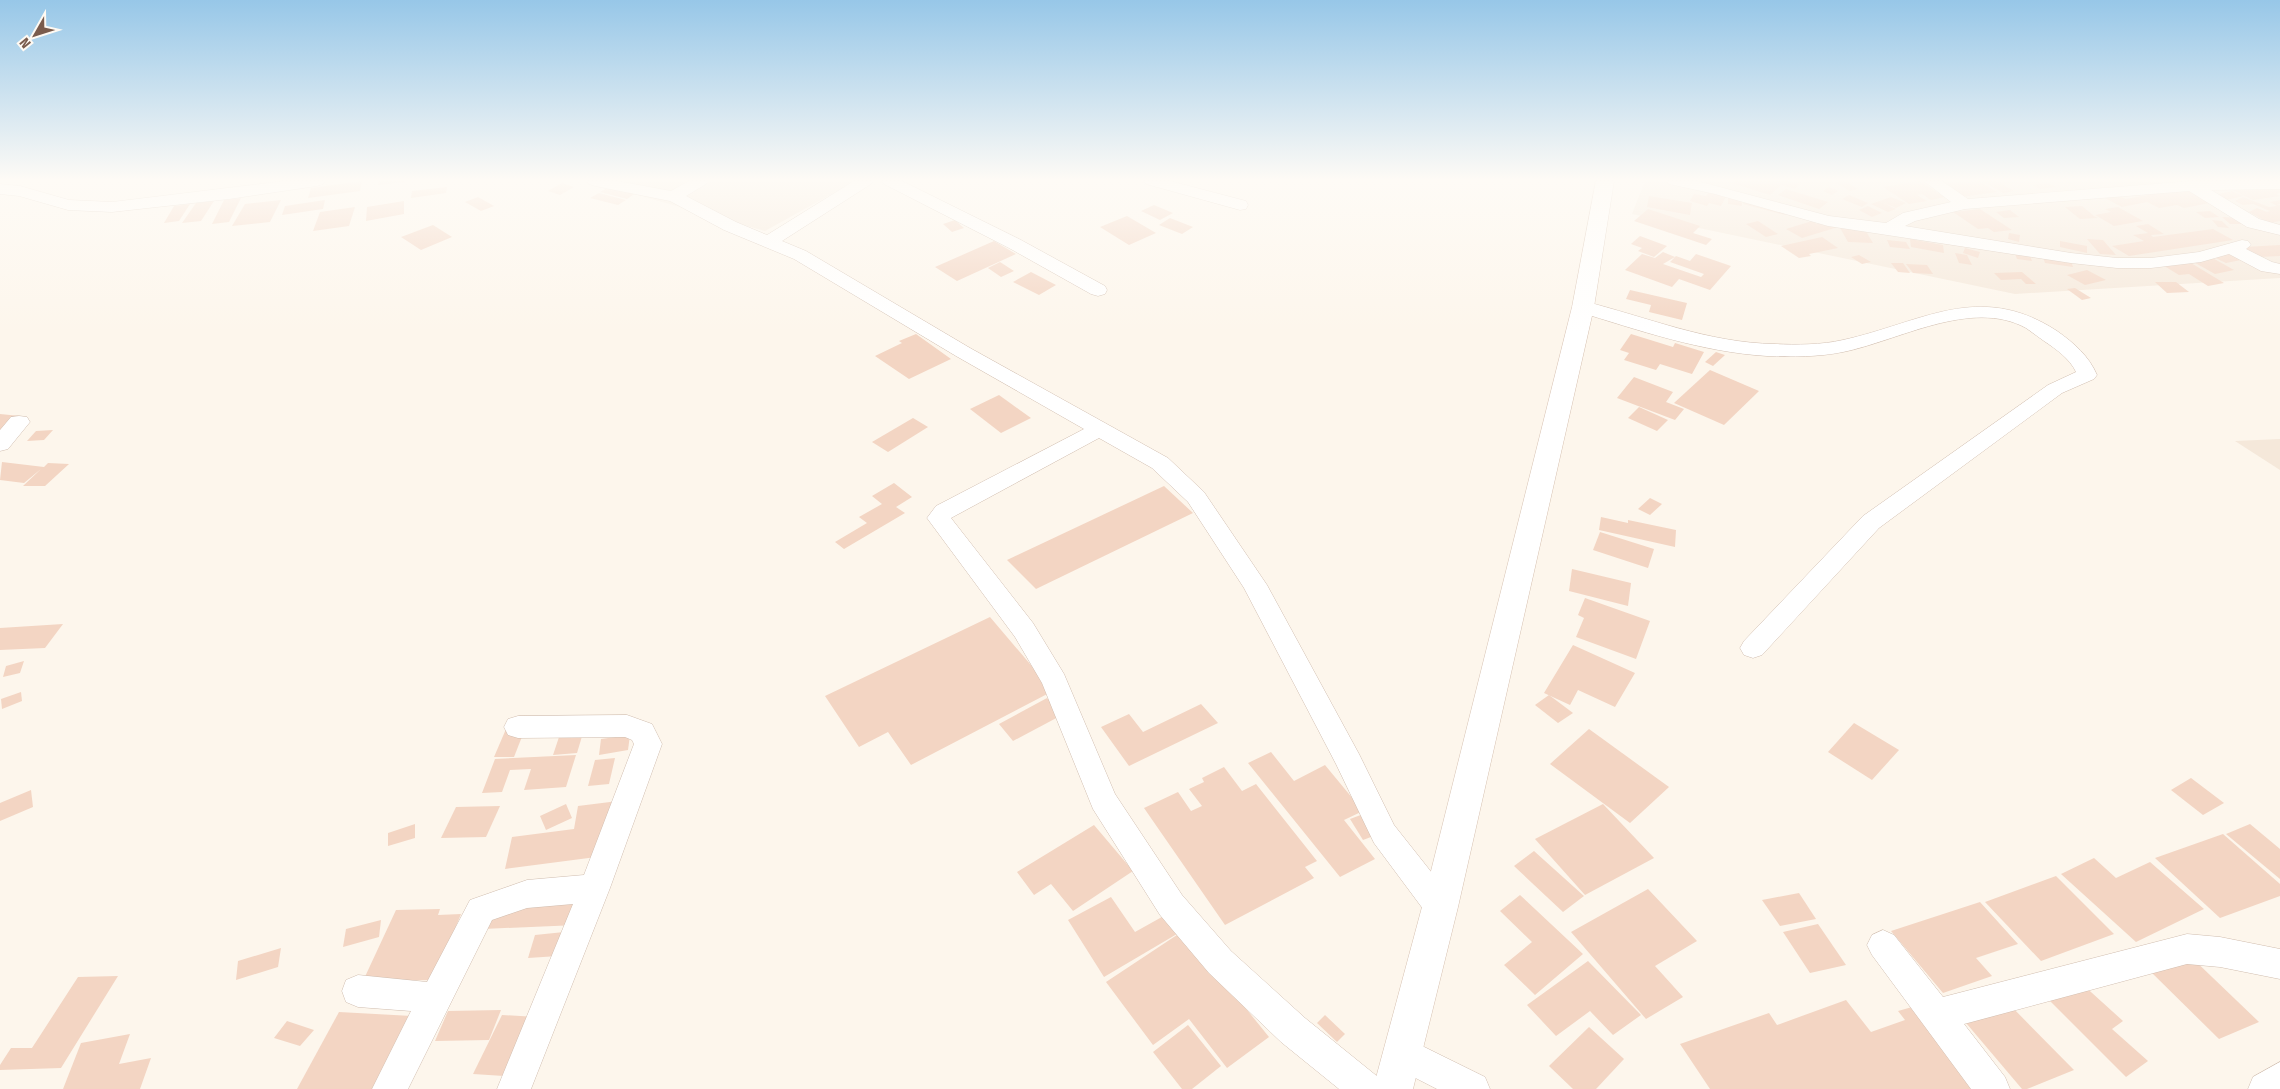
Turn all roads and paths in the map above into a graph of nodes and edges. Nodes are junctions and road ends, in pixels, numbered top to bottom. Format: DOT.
graph roads {
  1 [pos="746,232"];
  2 [pos="785,232"];
  3 [pos="991,232"];
  4 [pos="1597,232"];
  5 [pos="1908,232"];
  6 [pos="2272,232"];
  7 [pos="770,241"];
  8 [pos="2240,247"];
  9 [pos="2280,269"];
  10 [pos="1098,290"];
  11 [pos="1583,307"];
  12 [pos="19,422"];
  13 [pos="1098,430"];
  14 [pos="0,444"];
  15 [pos="1753,648"];
  16 [pos="518,726"];
  17 [pos="595,888"];
  18 [pos="1440,907"];
  19 [pos="1883,945"];
  20 [pos="2280,964"];
  21 [pos="358,992"];
  22 [pos="435,998"];
  23 [pos="1936,1015"];
  24 [pos="1402,1053"];
  25 [pos="2280,1079"];
  26 [pos="389,1089"];
  27 [pos="514,1089"];
  28 [pos="1366,1089"];
  29 [pos="1393,1089"];
  30 [pos="1473,1089"];
  31 [pos="1992,1089"];
  32 [pos="2264,1089"];
  1 -- 7 [label="street"];
  2 -- 7 [label="street"];
  3 -- 10 [label="street"];
  4 -- 11 [label="main road"];
  5 -- 8 [label="street"];
  6 -- 8 [label="street"];
  7 -- 13 [label="street"];
  8 -- 9 [label="street"];
  11 -- 15 [label="street"];
  11 -- 18 [label="main road"];
  12 -- 14 [label="street"];
  13 -- 18 [label="street"];
  13 -- 28 [label="street"];
  16 -- 17 [label="street"];
  17 -- 22 [label="street"];
  17 -- 27 [label="street"];
  18 -- 24 [label="main road"];
  19 -- 23 [label="street"];
  20 -- 23 [label="street"];
  21 -- 22 [label="street"];
  22 -- 26 [label="street"];
  23 -- 31 [label="street"];
  24 -- 29 [label="main road"];
  24 -- 30 [label="street"];
  25 -- 32 [label="street"];
}
